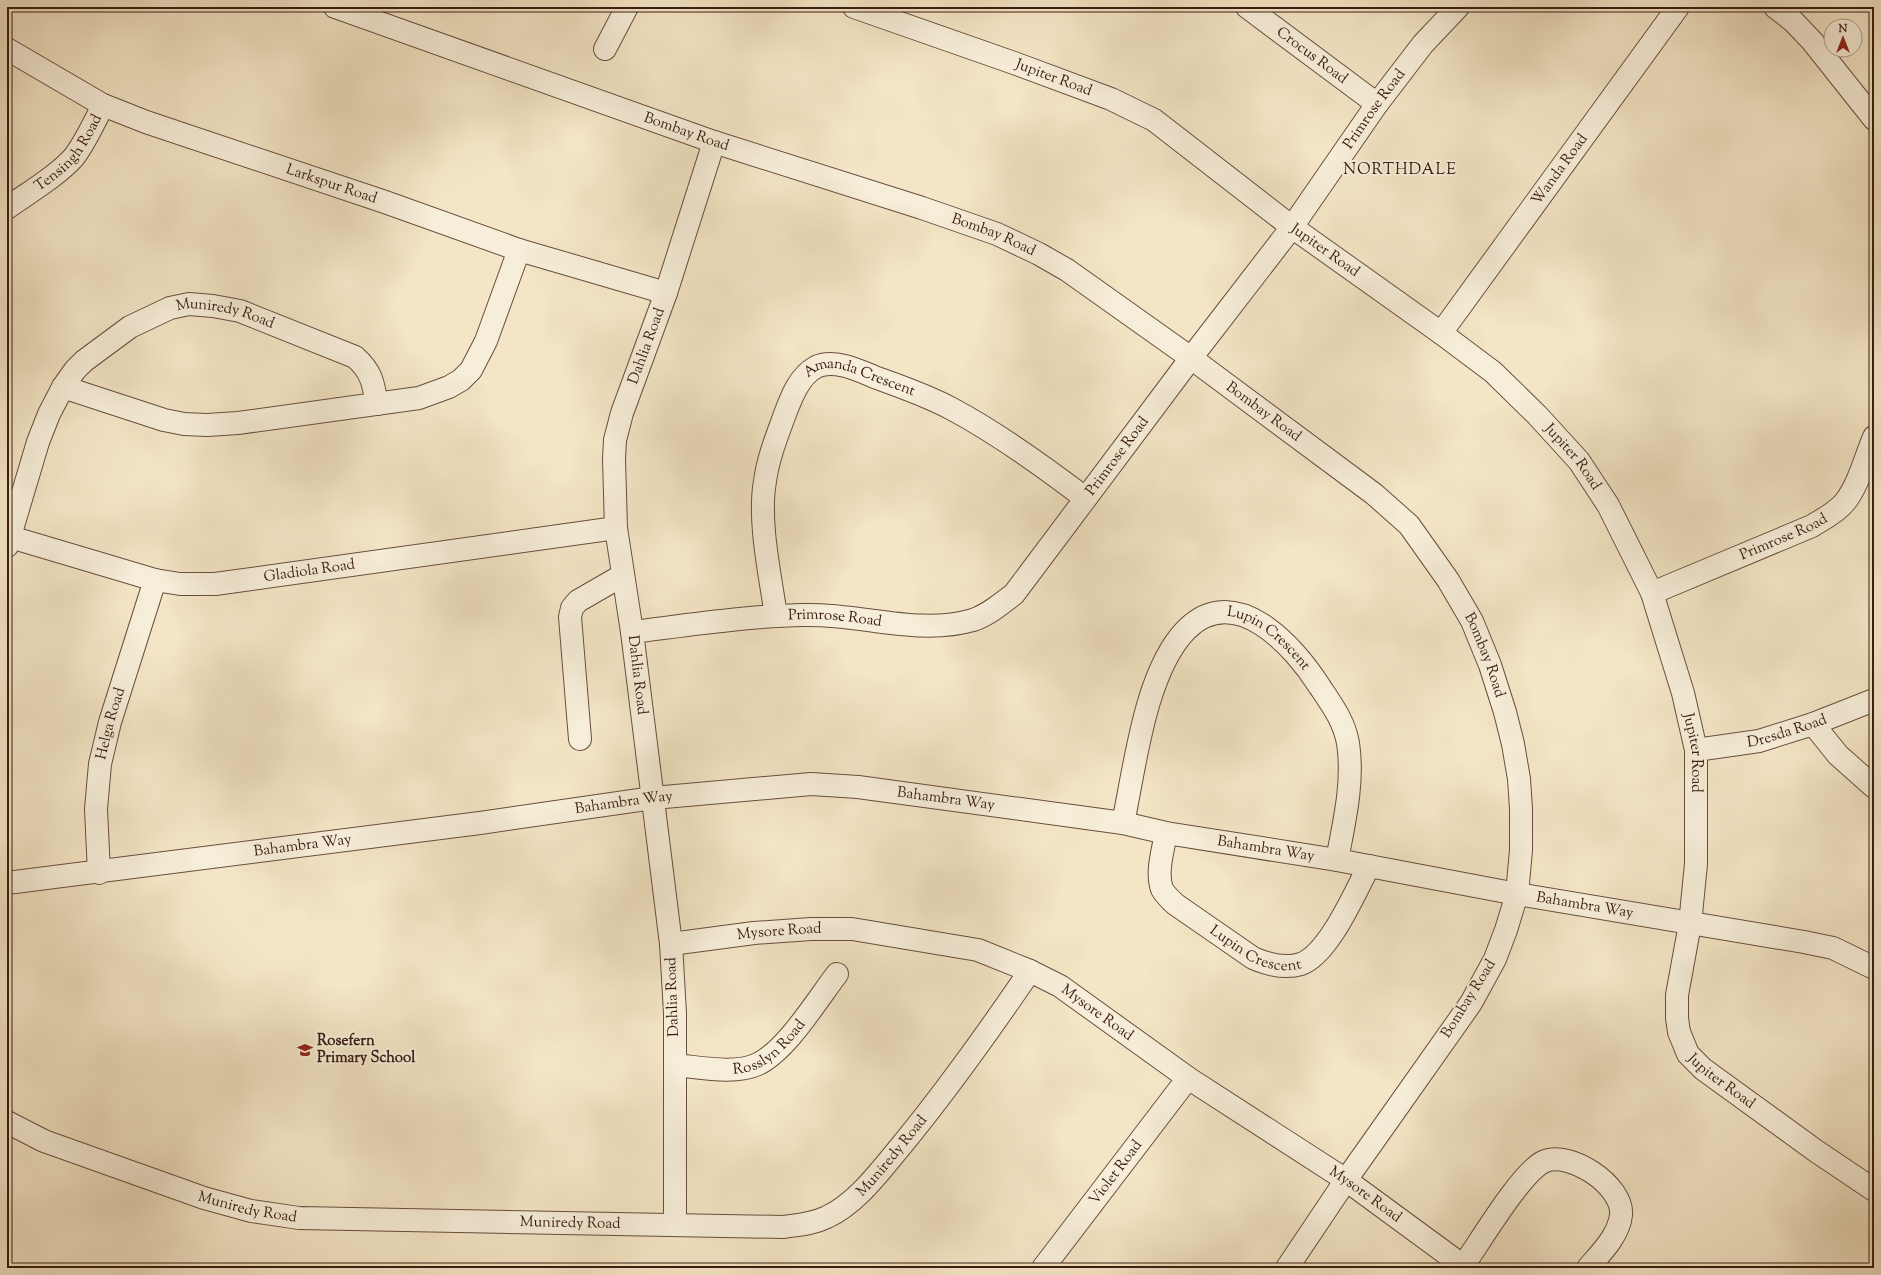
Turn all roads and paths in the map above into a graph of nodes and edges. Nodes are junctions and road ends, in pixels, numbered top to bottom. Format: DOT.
graph roads {
  1 [pos="335,7"];
  2 [pos="627,7"];
  3 [pos="854,7"];
  4 [pos="1246,7"];
  5 [pos="1458,7"];
  6 [pos="1678,7"];
  7 [pos="1775,7"];
  8 [pos="7,48"];
  9 [pos="605,49"];
  10 [pos="1377,104"];
  11 [pos="103,106"];
  12 [pos="1872,111"];
  13 [pos="714,142"];
  14 [pos="7,208"];
  15 [pos="1292,227"];
  16 [pos="519,250"];
  17 [pos="666,294"];
  18 [pos="1441,332"];
  19 [pos="1191,358"];
  20 [pos="64,388"];
  21 [pos="377,404"];
  22 [pos="1874,437"];
  23 [pos="1085,498"];
  24 [pos="616,528"];
  25 [pos="8,540"];
  26 [pos="623,575"];
  27 [pos="155,580"];
  28 [pos="1652,593"];
  29 [pos="776,616"];
  30 [pos="632,632"];
  31 [pos="1874,700"];
  32 [pos="1813,724"];
  33 [pos="580,739"];
  34 [pos="1696,750"];
  35 [pos="1874,787"];
  36 [pos="653,798"];
  37 [pos="1123,823"];
  38 [pos="1166,833"];
  39 [pos="1337,860"];
  40 [pos="1369,866"];
  41 [pos="99,873"];
  42 [pos="7,883"];
  43 [pos="1517,894"];
  44 [pos="1690,924"];
  45 [pos="671,944"];
  46 [pos="1874,968"];
  47 [pos="1030,971"];
  48 [pos="837,974"];
  49 [pos="675,1065"];
  50 [pos="1188,1078"];
  51 [pos="7,1122"];
  52 [pos="1346,1180"];
  53 [pos="1874,1190"];
  54 [pos="675,1225"];
  55 [pos="1465,1267"];
  56 [pos="1043,1268"];
  57 [pos="1287,1268"];
  58 [pos="1588,1268"];
  1 -- 13 [label="street, Bombay Road"];
  2 -- 9 [label="street"];
  3 -- 15 [label="street, Jupiter Road"];
  4 -- 10 [label="street, Crocus Road"];
  5 -- 10 [label="street, Primrose Road"];
  6 -- 18 [label="street, Wanda Road"];
  7 -- 12 [label="street"];
  8 -- 11 [label="street, Larkspur Road"];
  10 -- 15 [label="street, Primrose Road"];
  11 -- 14 [label="street, Tensingh Road"];
  11 -- 16 [label="street, Larkspur Road"];
  13 -- 17 [label="street, Dahlia Road"];
  13 -- 19 [label="street, Bombay Road"];
  15 -- 18 [label="street, Jupiter Road"];
  15 -- 19 [label="street, Primrose Road"];
  16 -- 17 [label="street, Larkspur Road"];
  16 -- 21 [label="street"];
  17 -- 24 [label="street, Dahlia Road"];
  18 -- 28 [label="street, Jupiter Road"];
  19 -- 23 [label="street, Primrose Road"];
  19 -- 43 [label="street, Bombay Road"];
  20 -- 21 [label="street"];
  20 -- 21 [label="street, Muniredy Road"];
  20 -- 25 [label="street, Muniredy Road"];
  22 -- 28 [label="street, Primrose Road"];
  23 -- 29 [label="street, Primrose Road"];
  23 -- 29 [label="street, Amanda Crescent"];
  24 -- 26 [label="street, Dahlia Road"];
  24 -- 27 [label="street, Gladiola Road"];
  25 -- 27 [label="street, Gladiola Road"];
  26 -- 30 [label="street, Dahlia Road"];
  26 -- 33 [label="street"];
  27 -- 41 [label="street, Helga Road"];
  28 -- 34 [label="street, Jupiter Road"];
  29 -- 30 [label="street, Primrose Road"];
  30 -- 36 [label="street, Dahlia Road"];
  31 -- 32 [label="street, Dresda Road"];
  32 -- 34 [label="street, Dresda Road"];
  32 -- 35 [label="street"];
  34 -- 44 [label="street, Jupiter Road"];
  36 -- 37 [label="street, Bahambra Way"];
  36 -- 41 [label="street, Bahambra Way"];
  36 -- 45 [label="street, Dahlia Road"];
  37 -- 38 [label="street, Bahambra Way"];
  37 -- 39 [label="street, Lupin Crescent"];
  38 -- 39 [label="street, Bahambra Way"];
  38 -- 40 [label="street, Lupin Crescent"];
  39 -- 40 [label="street, Bahambra Way"];
  40 -- 43 [label="street, Bahambra Way"];
  41 -- 42 [label="street, Bahambra Way"];
  43 -- 44 [label="street, Bahambra Way"];
  43 -- 52 [label="street, Bombay Road"];
  44 -- 46 [label="street, Bahambra Way"];
  44 -- 53 [label="street, Jupiter Road"];
  45 -- 47 [label="street, Mysore Road"];
  45 -- 49 [label="street, Dahlia Road"];
  47 -- 50 [label="street, Mysore Road"];
  47 -- 54 [label="street, Muniredy Road"];
  48 -- 49 [label="street, Rosslyn Road"];
  49 -- 54 [label="street, Dahlia Road"];
  50 -- 52 [label="street, Mysore Road"];
  50 -- 56 [label="street, Violet Road"];
  51 -- 54 [label="street, Muniredy Road"];
  52 -- 55 [label="street, Mysore Road"];
  52 -- 57 [label="street, Bombay Road"];
  55 -- 58 [label="street, Mysore Road"];
}
